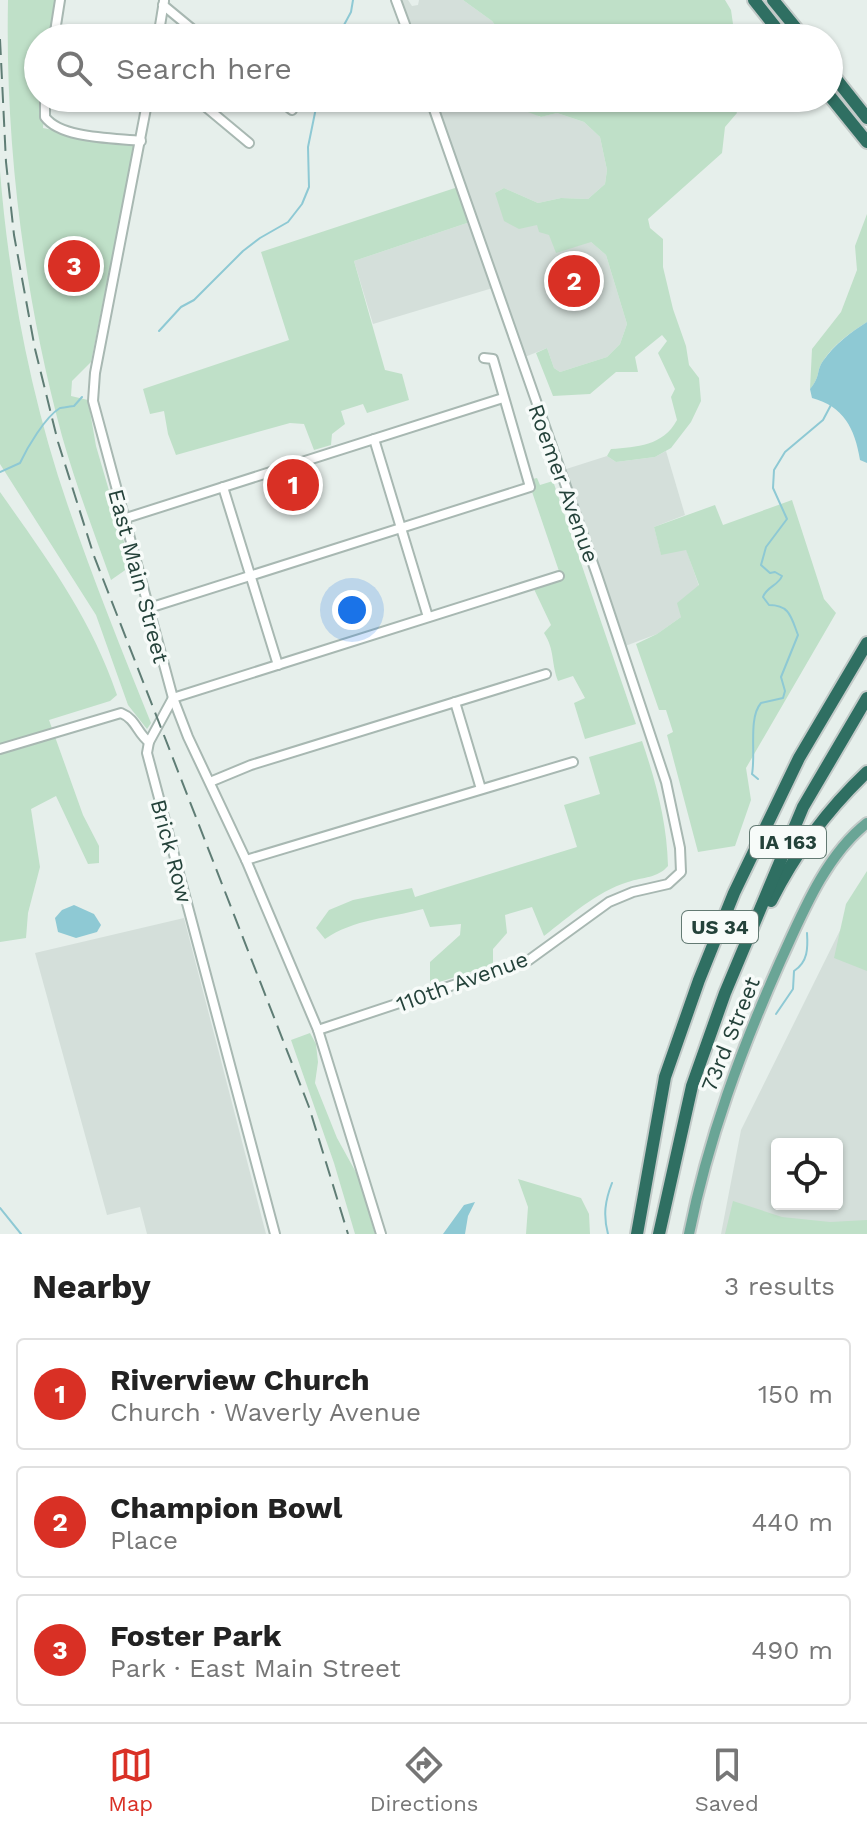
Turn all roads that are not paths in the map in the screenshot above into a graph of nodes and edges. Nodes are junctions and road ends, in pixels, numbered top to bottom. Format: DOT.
graph roads {
  1 [pos="60,0"];
  2 [pos="396,0"];
  3 [pos="754,0"];
  4 [pos="773,0"];
  5 [pos="164,3"];
  6 [pos="56,24"];
  7 [pos="160,24"];
  8 [pos="187,24"];
  9 [pos="405,24"];
  10 [pos="773,24"];
  11 [pos="793,24"];
  12 [pos="843,88"];
  13 [pos="45,112"];
  14 [pos="146,112"];
  15 [pos="212,112"];
  16 [pos="435,112"];
  17 [pos="843,112"];
  18 [pos="867,118"];
  19 [pos="141,141"];
  20 [pos="867,142"];
  21 [pos="249,143"];
  22 [pos="484,358"];
  23 [pos="503,398"];
  24 [pos="374,439"];
  25 [pos="223,487"];
  26 [pos="123,519"];
  27 [pos="401,528"];
  28 [pos="251,575"];
  29 [pos="559,576"];
  30 [pos="149,608"];
  31 [pos="428,617"];
  32 [pos="867,643"];
  33 [pos="278,665"];
  34 [pos="546,674"];
  35 [pos="173,698"];
  36 [pos="867,698"];
  37 [pos="455,702"];
  38 [pos="149,742"];
  39 [pos="0,749"];
  40 [pos="573,762"];
  41 [pos="867,772"];
  42 [pos="210,782"];
  43 [pos="481,789"];
  44 [pos="867,823"];
  45 [pos="246,860"];
  46 [pos="681,872"];
  47 [pos="725,993"];
  48 [pos="318,1030"];
  49 [pos="275,1234"];
  50 [pos="381,1234"];
  51 [pos="637,1234"];
  52 [pos="659,1234"];
  53 [pos="689,1234"];
  1 -- 6 [label="street"];
  2 -- 9 [label="street"];
  3 -- 10 [label="highway"];
  4 -- 11 [label="highway"];
  5 -- 7 [label="street"];
  5 -- 8 [label="street"];
  12 -- 18 [label="highway"];
  13 -- 19 [label="street"];
  14 -- 19 [label="street, East Main Street"];
  15 -- 21 [label="street"];
  16 -- 46 [label="street, Roemer Avenue"];
  17 -- 20 [label="highway"];
  19 -- 26 [label="street, East Main Street"];
  22 -- 23 [label="street"];
  23 -- 24 [label="street"];
  23 -- 27 [label="street"];
  24 -- 25 [label="street"];
  24 -- 27 [label="street"];
  25 -- 26 [label="street"];
  25 -- 28 [label="street"];
  26 -- 30 [label="street, East Main Street"];
  27 -- 28 [label="street"];
  27 -- 31 [label="street"];
  28 -- 30 [label="street"];
  28 -- 33 [label="street"];
  29 -- 31 [label="street"];
  30 -- 35 [label="street, East Main Street"];
  31 -- 33 [label="street"];
  32 -- 51 [label="highway, US 34"];
  33 -- 35 [label="street"];
  34 -- 37 [label="street"];
  35 -- 38 [label="street"];
  35 -- 42 [label="street, East Main Street"];
  36 -- 47 [label="highway, IA 163"];
  37 -- 42 [label="street"];
  37 -- 43 [label="street"];
  38 -- 39 [label="street"];
  38 -- 49 [label="street, Brick Row"];
  40 -- 43 [label="street"];
  41 -- 47 [label="highway, US 34"];
  42 -- 45 [label="street, East Main Street"];
  43 -- 45 [label="street"];
  44 -- 53 [label="main road, 73rd Street"];
  45 -- 48 [label="street, East Main Street"];
  46 -- 48 [label="street, 110th Avenue"];
  47 -- 52 [label="highway, US 34"];
  48 -- 50 [label="street, East Main Street"];
}
